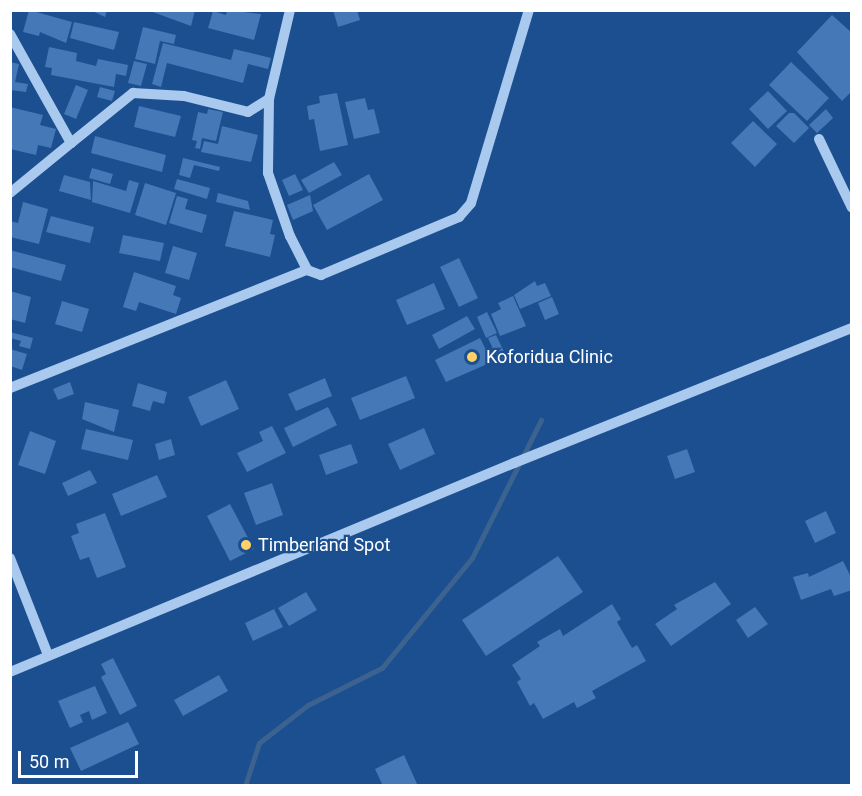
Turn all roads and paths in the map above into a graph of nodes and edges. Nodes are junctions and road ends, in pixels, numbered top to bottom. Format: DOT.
graph roads {
  1 [pos="290,10"];
  2 [pos="529,10"];
  3 [pos="10,34"];
  4 [pos="269,99"];
  5 [pos="819,139"];
  6 [pos="71,143"];
  7 [pos="10,193"];
  8 [pos="852,208"];
  9 [pos="307,270"];
  10 [pos="852,328"];
  11 [pos="10,388"];
  12 [pos="10,558"];
  13 [pos="48,655"];
  14 [pos="10,672"];
  1 -- 4 [label="street"];
  2 -- 9 [label="street"];
  3 -- 6 [label="street"];
  4 -- 6 [label="street"];
  4 -- 9 [label="street"];
  5 -- 8 [label="street"];
  6 -- 7 [label="street"];
  9 -- 11 [label="street"];
  10 -- 13 [label="street"];
  12 -- 13 [label="street"];
  13 -- 14 [label="street"];
}
